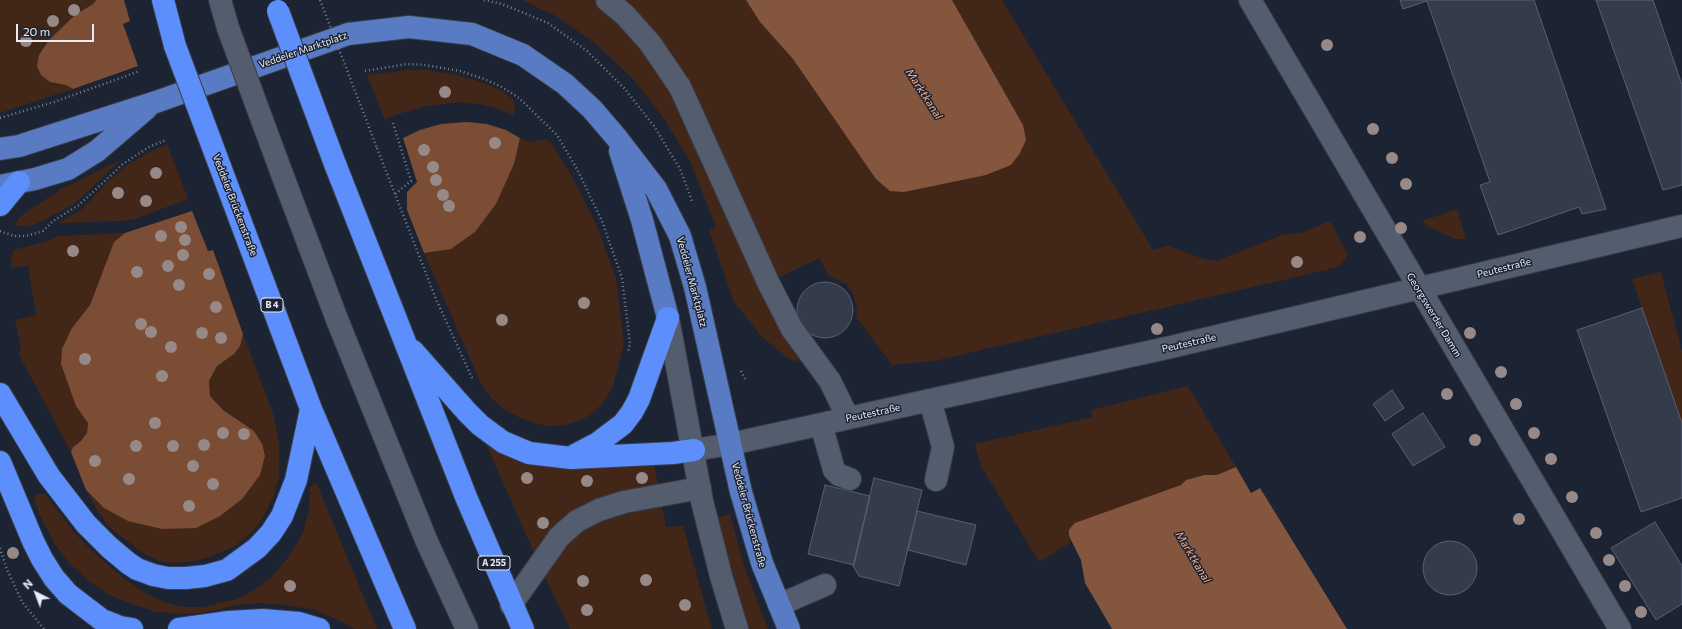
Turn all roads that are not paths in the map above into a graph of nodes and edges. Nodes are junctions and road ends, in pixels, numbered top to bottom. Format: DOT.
graph roads {
  1 [pos="163,0"];
  2 [pos="220,0"];
  3 [pos="607,0"];
  4 [pos="1250,0"];
  5 [pos="277,5"];
  6 [pos="153,103"];
  7 [pos="616,137"];
  8 [pos="0,149"];
  9 [pos="9,184"];
  10 [pos="0,205"];
  11 [pos="1682,226"];
  12 [pos="1418,288"];
  13 [pos="668,318"];
  14 [pos="403,339"];
  15 [pos="0,394"];
  16 [pos="930,400"];
  17 [pos="311,409"];
  18 [pos="848,418"];
  19 [pos="821,424"];
  20 [pos="731,444"];
  21 [pos="694,450"];
  22 [pos="571,458"];
  23 [pos="0,462"];
  24 [pos="850,479"];
  25 [pos="936,480"];
  26 [pos="700,488"];
  27 [pos="825,585"];
  28 [pos="511,605"];
  29 [pos="779,605"];
  30 [pos="132,629"];
  31 [pos="179,629"];
  32 [pos="319,629"];
  33 [pos="405,629"];
  34 [pos="467,629"];
  35 [pos="522,629"];
  36 [pos="737,629"];
  37 [pos="790,629"];
  38 [pos="1620,629"];
  1 -- 17 [label="highway, Veddeler Brückenstraße / B 4, bridge"];
  2 -- 34 [label="street, bridge"];
  3 -- 18 [label="street"];
  4 -- 12 [label="street, Georgswerder Damm"];
  5 -- 14 [label="highway, bridge"];
  6 -- 7 [label="main road, Veddeler Marktplatz"];
  6 -- 8 [label="main road, Veddeler Marktplatz"];
  6 -- 9 [label="main road, Veddeler Marktplatz"];
  7 -- 13 [label="main road, Veddeler Marktplatz"];
  7 -- 20 [label="main road, Veddeler Marktplatz"];
  9 -- 10 [label="highway"];
  11 -- 12 [label="street, Peutestraße"];
  12 -- 16 [label="street, Peutestraße"];
  12 -- 38 [label="street, Georgswerder Damm"];
  13 -- 21 [label="street, Veddeler Marktplatz"];
  13 -- 22 [label="highway"];
  14 -- 22 [label="highway"];
  14 -- 28 [label="highway, A 255"];
  15 -- 17 [label="highway"];
  16 -- 18 [label="street, Peutestraße"];
  16 -- 25 [label="street"];
  17 -- 33 [label="highway, B 4"];
  18 -- 19 [label="street, Peutestraße"];
  19 -- 20 [label="street, Peutestraße"];
  19 -- 24 [label="street"];
  20 -- 21 [label="street, Peutestraße"];
  20 -- 29 [label="main road, Veddeler Brückenstraße"];
  21 -- 22 [label="highway"];
  21 -- 26 [label="street"];
  23 -- 30 [label="highway"];
  26 -- 28 [label="street"];
  26 -- 36 [label="street"];
  27 -- 29 [label="street"];
  28 -- 35 [label="highway, A 255"];
  29 -- 37 [label="main road, Veddeler Brückenstraße"];
  31 -- 32 [label="highway"];
}
